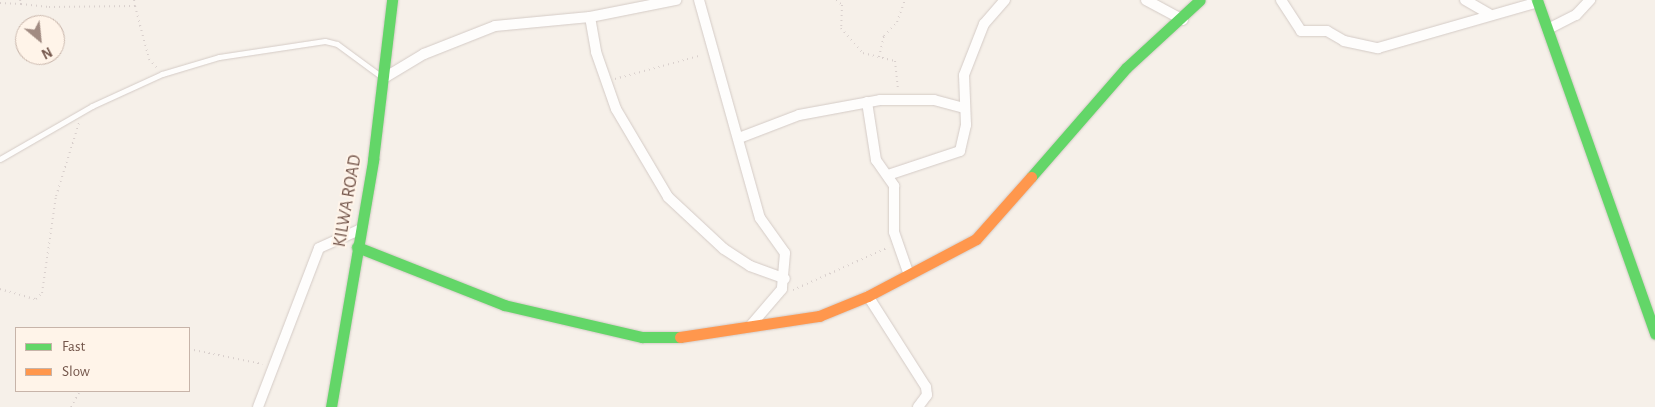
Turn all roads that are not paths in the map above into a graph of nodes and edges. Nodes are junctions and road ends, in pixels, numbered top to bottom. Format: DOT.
graph roads {
  1 [pos="392,0"];
  2 [pos="676,0"];
  3 [pos="699,0"];
  4 [pos="1005,0"];
  5 [pos="1146,0"];
  6 [pos="1200,0"];
  7 [pos="1281,0"];
  8 [pos="1465,0"];
  9 [pos="1590,0"];
  10 [pos="1537,1"];
  11 [pos="1491,15"];
  12 [pos="590,17"];
  13 [pos="1183,20"];
  14 [pos="1550,28"];
  15 [pos="384,78"];
  16 [pos="867,102"];
  17 [pos="964,108"];
  18 [pos="738,138"];
  19 [pos="0,159"];
  20 [pos="888,175"];
  21 [pos="361,229"];
  22 [pos="357,247"];
  23 [pos="909,275"];
  24 [pos="785,279"];
  25 [pos="868,296"];
  26 [pos="751,325"];
  27 [pos="1655,334"];
  28 [pos="258,407"];
  29 [pos="331,407"];
  30 [pos="918,407"];
  1 -- 15 [label="main road, KILWA ROAD"];
  2 -- 12 [label="street"];
  3 -- 18 [label="street"];
  4 -- 17 [label="street"];
  5 -- 13 [label="street"];
  6 -- 13 [label="main road"];
  7 -- 11 [label="street"];
  8 -- 11 [label="street"];
  9 -- 14 [label="street"];
  10 -- 11 [label="street"];
  10 -- 14 [label="main road"];
  12 -- 15 [label="street"];
  12 -- 24 [label="street"];
  13 -- 23 [label="main road"];
  14 -- 27 [label="main road"];
  15 -- 19 [label="lane"];
  15 -- 21 [label="main road, KILWA ROAD"];
  16 -- 17 [label="street"];
  16 -- 18 [label="street"];
  16 -- 20 [label="street"];
  17 -- 20 [label="street"];
  18 -- 24 [label="street"];
  20 -- 23 [label="street"];
  21 -- 22 [label="main road, KILWA ROAD"];
  21 -- 28 [label="street"];
  22 -- 26 [label="main road"];
  22 -- 29 [label="main road, KILWA ROAD"];
  23 -- 25 [label="main road"];
  24 -- 26 [label="street"];
  25 -- 26 [label="main road"];
  25 -- 30 [label="street"];
}
